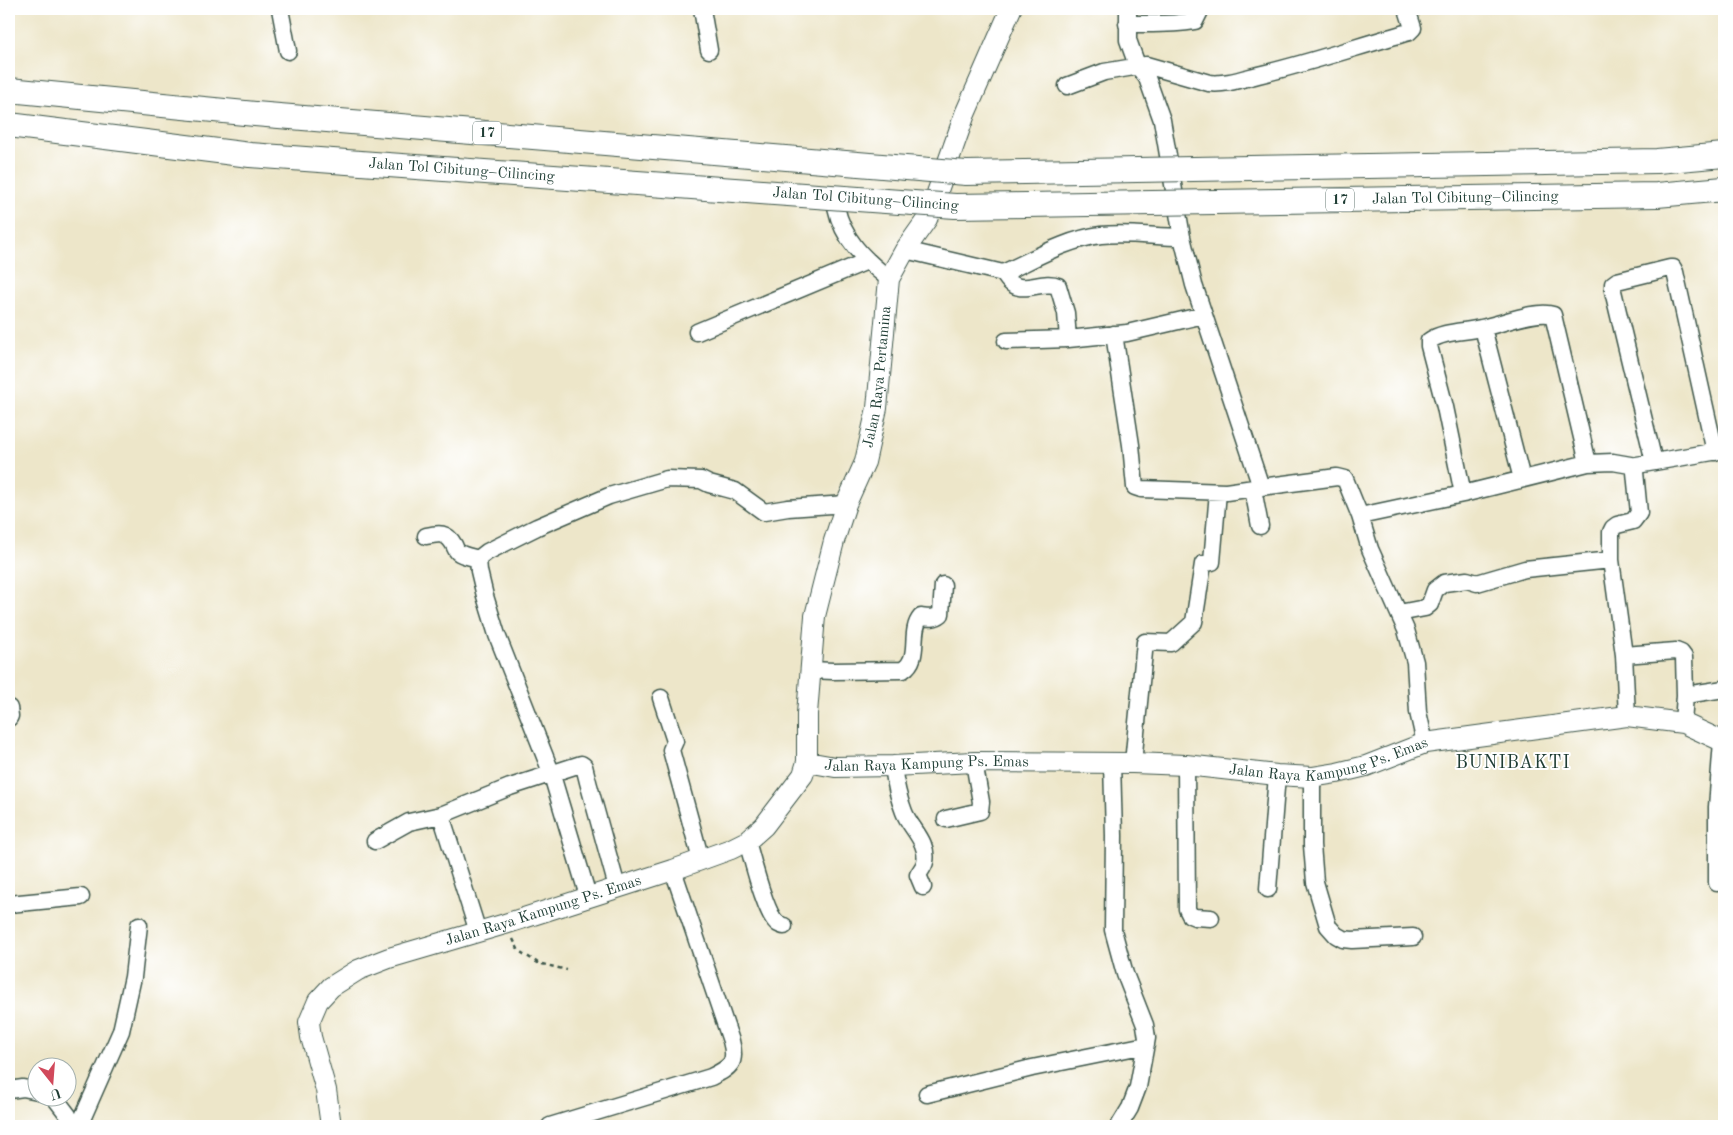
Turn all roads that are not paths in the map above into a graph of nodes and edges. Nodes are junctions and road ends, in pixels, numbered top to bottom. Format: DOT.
graph roads {
  1 [pos="280,9"];
  2 [pos="702,9"];
  3 [pos="1011,9"];
  4 [pos="1201,9"];
  5 [pos="1407,9"];
  6 [pos="1127,16"];
  7 [pos="708,50"];
  8 [pos="288,51"];
  9 [pos="1137,65"];
  10 [pos="1067,86"];
  11 [pos="9,90"];
  12 [pos="9,126"];
  13 [pos="1724,154"];
  14 [pos="1724,189"];
  15 [pos="836,207"];
  16 [pos="1182,237"];
  17 [pos="905,250"];
  18 [pos="868,261"];
  19 [pos="1003,273"];
  20 [pos="889,279"];
  21 [pos="1204,315"];
  22 [pos="1483,328"];
  23 [pos="698,332"];
  24 [pos="1114,334"];
  25 [pos="1068,339"];
  26 [pos="1006,341"];
  27 [pos="1720,451"];
  28 [pos="1654,462"];
  29 [pos="1588,463"];
  30 [pos="1636,466"];
  31 [pos="1522,479"];
  32 [pos="1257,488"];
  33 [pos="1218,492"];
  34 [pos="1463,494"];
  35 [pos="846,504"];
  36 [pos="1360,516"];
  37 [pos="1260,526"];
  38 [pos="426,536"];
  39 [pos="478,559"];
  40 [pos="1611,560"];
  41 [pos="943,585"];
  42 [pos="1399,613"];
  43 [pos="1624,655"];
  44 [pos="810,670"];
  45 [pos="1724,689"];
  46 [pos="1685,695"];
  47 [pos="661,698"];
  48 [pos="9,708"];
  49 [pos="1627,716"];
  50 [pos="9,718"];
  51 [pos="1683,724"];
  52 [pos="1723,742"];
  53 [pos="1424,743"];
  54 [pos="807,762"];
  55 [pos="974,762"];
  56 [pos="1112,762"];
  57 [pos="1133,763"];
  58 [pos="1186,765"];
  59 [pos="893,766"];
  60 [pos="551,772"];
  61 [pos="1277,775"];
  62 [pos="1312,777"];
  63 [pos="441,816"];
  64 [pos="946,819"];
  65 [pos="747,841"];
  66 [pos="375,842"];
  67 [pos="701,860"];
  68 [pos="673,870"];
  69 [pos="1717,883"];
  70 [pos="617,886"];
  71 [pos="923,887"];
  72 [pos="1268,889"];
  73 [pos="588,896"];
  74 [pos="81,897"];
  75 [pos="9,904"];
  76 [pos="1211,918"];
  77 [pos="139,925"];
  78 [pos="784,926"];
  79 [pos="478,932"];
  80 [pos="1413,937"];
  81 [pos="1146,1045"];
  82 [pos="28,1089"];
  83 [pos="9,1090"];
  84 [pos="927,1094"];
  85 [pos="63,1108"];
  86 [pos="332,1125"];
  87 [pos="72,1126"];
  88 [pos="79,1126"];
  89 [pos="550,1126"];
  90 [pos="1119,1126"];
  1 -- 8 [label="street"];
  2 -- 7 [label="street"];
  3 -- 17 [label="main road, Jalan Raya Pertamina"];
  4 -- 6 [label="street"];
  5 -- 9 [label="street"];
  6 -- 9 [label="street"];
  9 -- 10 [label="street"];
  9 -- 16 [label="street"];
  11 -- 13 [label="highway, 17, bridge"];
  12 -- 14 [label="highway, Jalan Tol Cibitung–Cilincing / 17, bridge"];
  15 -- 18 [label="street"];
  16 -- 19 [label="street"];
  16 -- 21 [label="street"];
  17 -- 19 [label="street"];
  17 -- 20 [label="main road, Jalan Raya Pertamina"];
  18 -- 20 [label="street"];
  18 -- 23 [label="street"];
  19 -- 25 [label="street"];
  20 -- 35 [label="main road, Jalan Raya Pertamina"];
  21 -- 24 [label="street"];
  21 -- 32 [label="street"];
  22 -- 29 [label="street"];
  22 -- 31 [label="street"];
  22 -- 34 [label="street"];
  24 -- 25 [label="street"];
  24 -- 33 [label="street"];
  25 -- 26 [label="street"];
  27 -- 28 [label="street"];
  27 -- 28 [label="street"];
  28 -- 30 [label="street"];
  29 -- 30 [label="street"];
  29 -- 31 [label="street"];
  30 -- 40 [label="street"];
  31 -- 34 [label="street"];
  32 -- 33 [label="street"];
  32 -- 36 [label="street"];
  32 -- 37 [label="street"];
  33 -- 57 [label="street"];
  34 -- 36 [label="street"];
  35 -- 39 [label="street"];
  35 -- 44 [label="main road, Jalan Raya Pertamina"];
  36 -- 42 [label="street"];
  38 -- 39 [label="street"];
  39 -- 60 [label="street"];
  40 -- 42 [label="street"];
  40 -- 43 [label="street"];
  41 -- 44 [label="street"];
  42 -- 53 [label="street"];
  43 -- 46 [label="street"];
  43 -- 49 [label="street"];
  44 -- 54 [label="main road, Jalan Raya Pertamina"];
  45 -- 46 [label="street"];
  46 -- 51 [label="street"];
  47 -- 67 [label="street"];
  48 -- 50 [label="street"];
  49 -- 51 [label="main road, Jalan Raya Kampung Ps. Emas"];
  49 -- 53 [label="main road, Jalan Raya Kampung Ps. Emas"];
  51 -- 52 [label="main road, Jalan Raya Kampung Ps. Emas"];
  52 -- 69 [label="street"];
  53 -- 62 [label="main road, Jalan Raya Kampung Ps. Emas"];
  54 -- 59 [label="main road, Jalan Raya Kampung Ps. Emas"];
  54 -- 65 [label="main road, Jalan Raya Kampung Ps. Emas"];
  55 -- 56 [label="main road, Jalan Raya Kampung Ps. Emas"];
  55 -- 59 [label="main road, Jalan Raya Kampung Ps. Emas"];
  55 -- 64 [label="street"];
  56 -- 57 [label="main road, Jalan Raya Kampung Ps. Emas"];
  56 -- 81 [label="street"];
  57 -- 58 [label="main road, Jalan Raya Kampung Ps. Emas"];
  58 -- 61 [label="main road, Jalan Raya Kampung Ps. Emas"];
  58 -- 76 [label="street"];
  59 -- 71 [label="street"];
  60 -- 63 [label="street"];
  60 -- 70 [label="street"];
  60 -- 73 [label="street"];
  61 -- 62 [label="main road, Jalan Raya Kampung Ps. Emas"];
  61 -- 72 [label="street"];
  62 -- 80 [label="street"];
  63 -- 66 [label="street"];
  63 -- 79 [label="street"];
  65 -- 67 [label="main road, Jalan Raya Kampung Ps. Emas"];
  65 -- 78 [label="street"];
  67 -- 68 [label="main road, Jalan Raya Kampung Ps. Emas"];
  68 -- 70 [label="main road, Jalan Raya Kampung Ps. Emas"];
  68 -- 89 [label="street"];
  70 -- 73 [label="main road, Jalan Raya Kampung Ps. Emas"];
  73 -- 79 [label="main road, Jalan Raya Kampung Ps. Emas"];
  74 -- 75 [label="street"];
  77 -- 88 [label="street"];
  79 -- 86 [label="main road, Jalan Raya Kampung Ps. Emas"];
  81 -- 84 [label="street"];
  81 -- 90 [label="street"];
  82 -- 83 [label="street"];
  85 -- 87 [label="street"];
}
